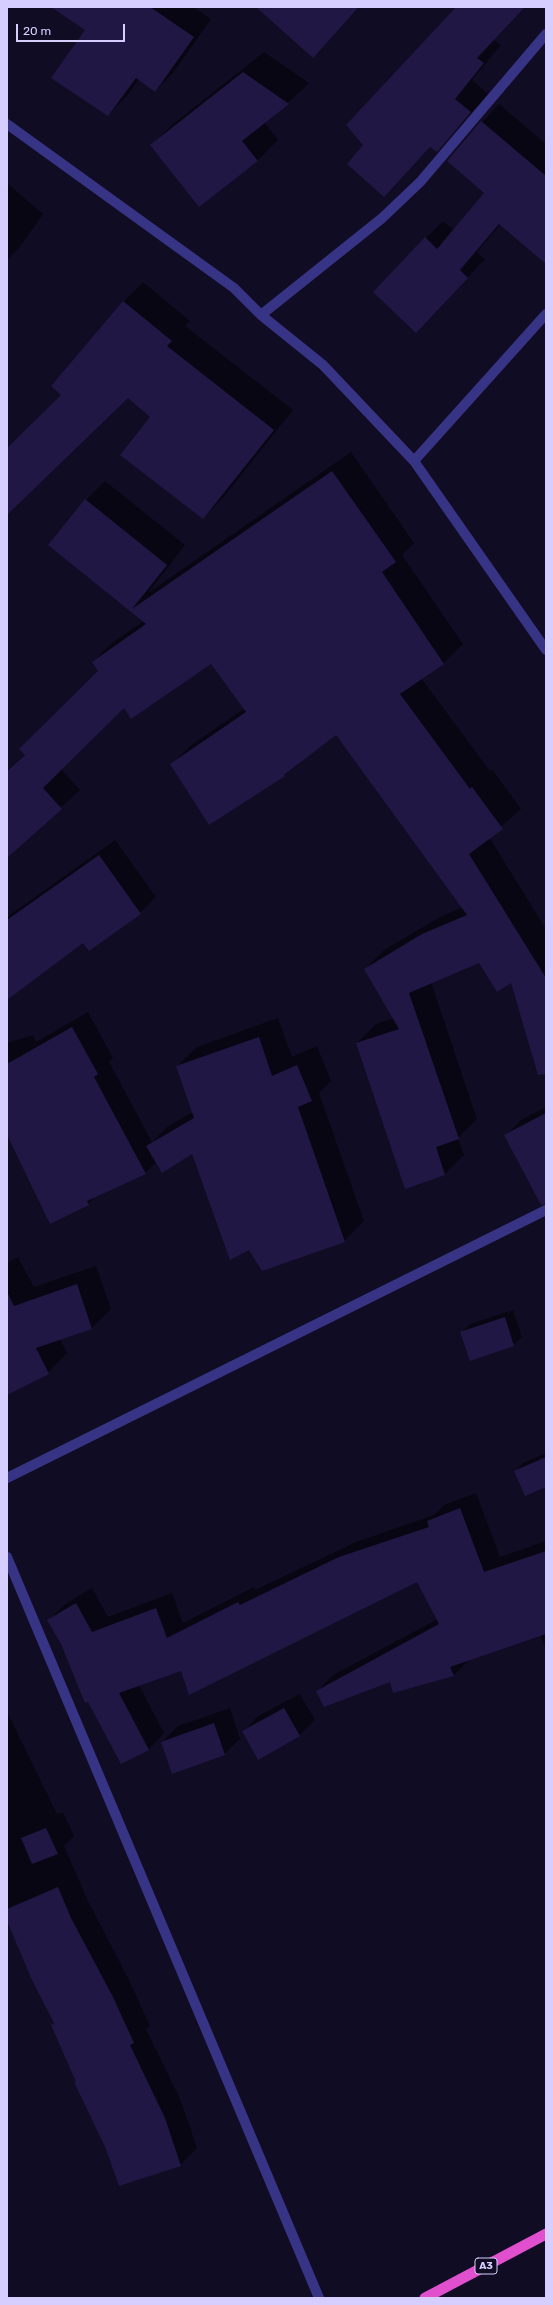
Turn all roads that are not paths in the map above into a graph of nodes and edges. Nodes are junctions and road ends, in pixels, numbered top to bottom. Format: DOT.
graph roads {
  1 [pos="546,34"];
  2 [pos="7,124"];
  3 [pos="546,314"];
  4 [pos="261,315"];
  5 [pos="414,460"];
  6 [pos="546,650"];
  7 [pos="546,1210"];
  8 [pos="7,1478"];
  9 [pos="7,1557"];
  10 [pos="546,2234"];
  11 [pos="319,2298"];
  12 [pos="425,2298"];
  1 -- 4 [label="street"];
  2 -- 4 [label="street"];
  3 -- 5 [label="street"];
  4 -- 5 [label="street"];
  5 -- 6 [label="street"];
  7 -- 8 [label="street"];
  9 -- 11 [label="street"];
  10 -- 12 [label="highway, A3"];
}
